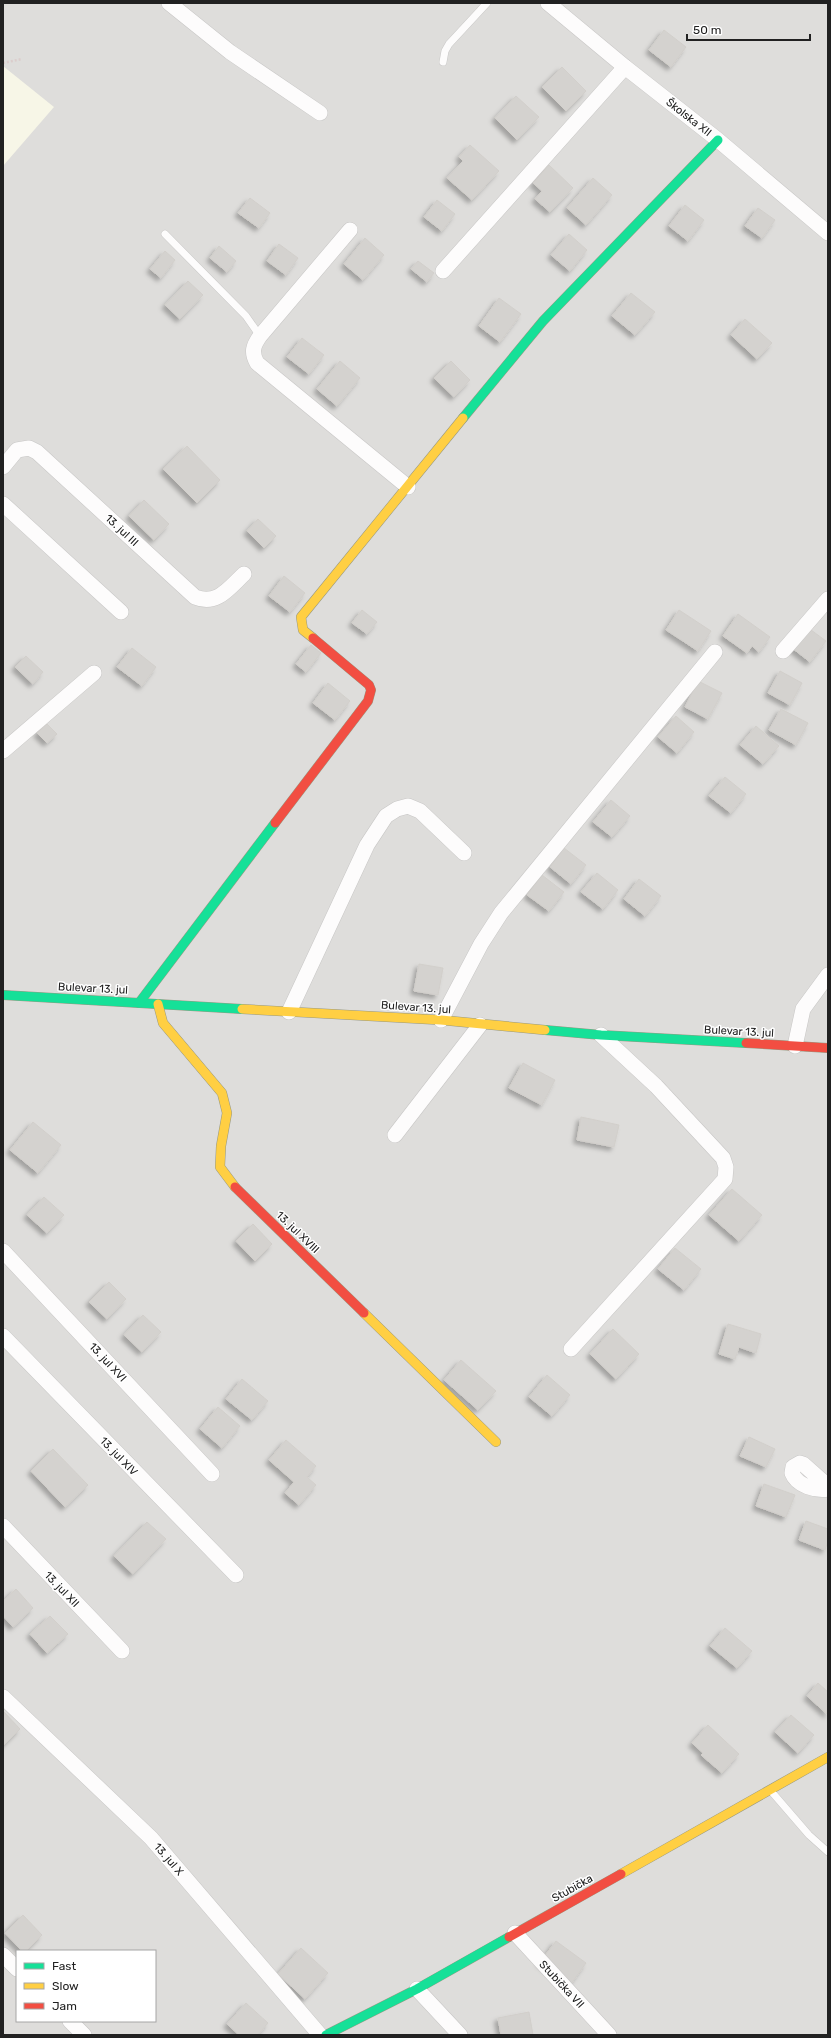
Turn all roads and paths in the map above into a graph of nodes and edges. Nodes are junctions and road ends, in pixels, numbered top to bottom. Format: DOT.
graph roads {
  1 [pos="169,3"];
  2 [pos="487,3"];
  3 [pos="548,3"];
  4 [pos="22,60"];
  5 [pos="443,62"];
  6 [pos="3,63"];
  7 [pos="625,68"];
  8 [pos="320,113"];
  9 [pos="718,140"];
  10 [pos="350,230"];
  11 [pos="828,233"];
  12 [pos="165,234"];
  13 [pos="443,271"];
  14 [pos="260,336"];
  15 [pos="3,467"];
  16 [pos="408,487"];
  17 [pos="3,504"];
  18 [pos="244,574"];
  19 [pos="828,599"];
  20 [pos="121,612"];
  21 [pos="782,651"];
  22 [pos="715,652"];
  23 [pos="94,673"];
  24 [pos="3,751"];
  25 [pos="464,852"];
  26 [pos="828,975"];
  27 [pos="3,995"];
  28 [pos="139,1003"];
  29 [pos="158,1004"];
  30 [pos="288,1012"];
  31 [pos="441,1020"];
  32 [pos="480,1025"];
  33 [pos="601,1035"];
  34 [pos="795,1046"];
  35 [pos="828,1048"];
  36 [pos="395,1135"];
  37 [pos="3,1251"];
  38 [pos="3,1336"];
  39 [pos="571,1349"];
  40 [pos="496,1442"];
  41 [pos="212,1474"];
  42 [pos="828,1486"];
  43 [pos="828,1489"];
  44 [pos="3,1526"];
  45 [pos="236,1575"];
  46 [pos="122,1651"];
  47 [pos="3,1697"];
  48 [pos="828,1757"];
  49 [pos="770,1790"];
  50 [pos="828,1852"];
  51 [pos="515,1933"];
  52 [pos="3,1955"];
  53 [pos="16,1968"];
  54 [pos="417,1989"];
  55 [pos="71,2022"];
  56 [pos="84,2035"];
  57 [pos="320,2035"];
  58 [pos="326,2035"];
  59 [pos="460,2035"];
  60 [pos="609,2035"];
  1 -- 8 [label="street"];
  2 -- 5 [label="lane"];
  3 -- 7 [label="street, Školska XII"];
  4 -- 6 [label="path"];
  7 -- 9 [label="street, Školska XII"];
  7 -- 13 [label="street"];
  9 -- 11 [label="street, Školska XII"];
  9 -- 16 [label="street"];
  10 -- 14 [label="street"];
  12 -- 14 [label="lane"];
  14 -- 16 [label="street"];
  15 -- 18 [label="street, 13. jul III"];
  16 -- 28 [label="street"];
  17 -- 20 [label="street"];
  19 -- 21 [label="street"];
  22 -- 31 [label="street"];
  23 -- 24 [label="street"];
  25 -- 30 [label="street"];
  26 -- 34 [label="street"];
  27 -- 28 [label="street, Bulevar 13. jul"];
  28 -- 29 [label="street, Bulevar 13. jul"];
  29 -- 30 [label="street, Bulevar 13. jul"];
  29 -- 40 [label="street, 13. jul XVIII"];
  30 -- 31 [label="street, Bulevar 13. jul"];
  31 -- 32 [label="street, Bulevar 13. jul"];
  32 -- 33 [label="street, Bulevar 13. jul"];
  32 -- 36 [label="street"];
  33 -- 34 [label="street, Bulevar 13. jul"];
  33 -- 39 [label="street"];
  34 -- 35 [label="street, Bulevar 13. jul"];
  37 -- 41 [label="street, 13. jul XVI"];
  38 -- 45 [label="street, 13. jul XIV"];
  42 -- 43 [label="street"];
  44 -- 46 [label="street, 13. jul XII"];
  47 -- 57 [label="street, 13. jul X"];
  48 -- 49 [label="street, Stubička"];
  49 -- 50 [label="lane"];
  49 -- 51 [label="street, Stubička"];
  51 -- 54 [label="street, Stubička"];
  51 -- 60 [label="street, Stubička VII"];
  52 -- 53 [label="street"];
  54 -- 58 [label="street, Stubička"];
  54 -- 59 [label="street"];
  55 -- 56 [label="street"];
}
